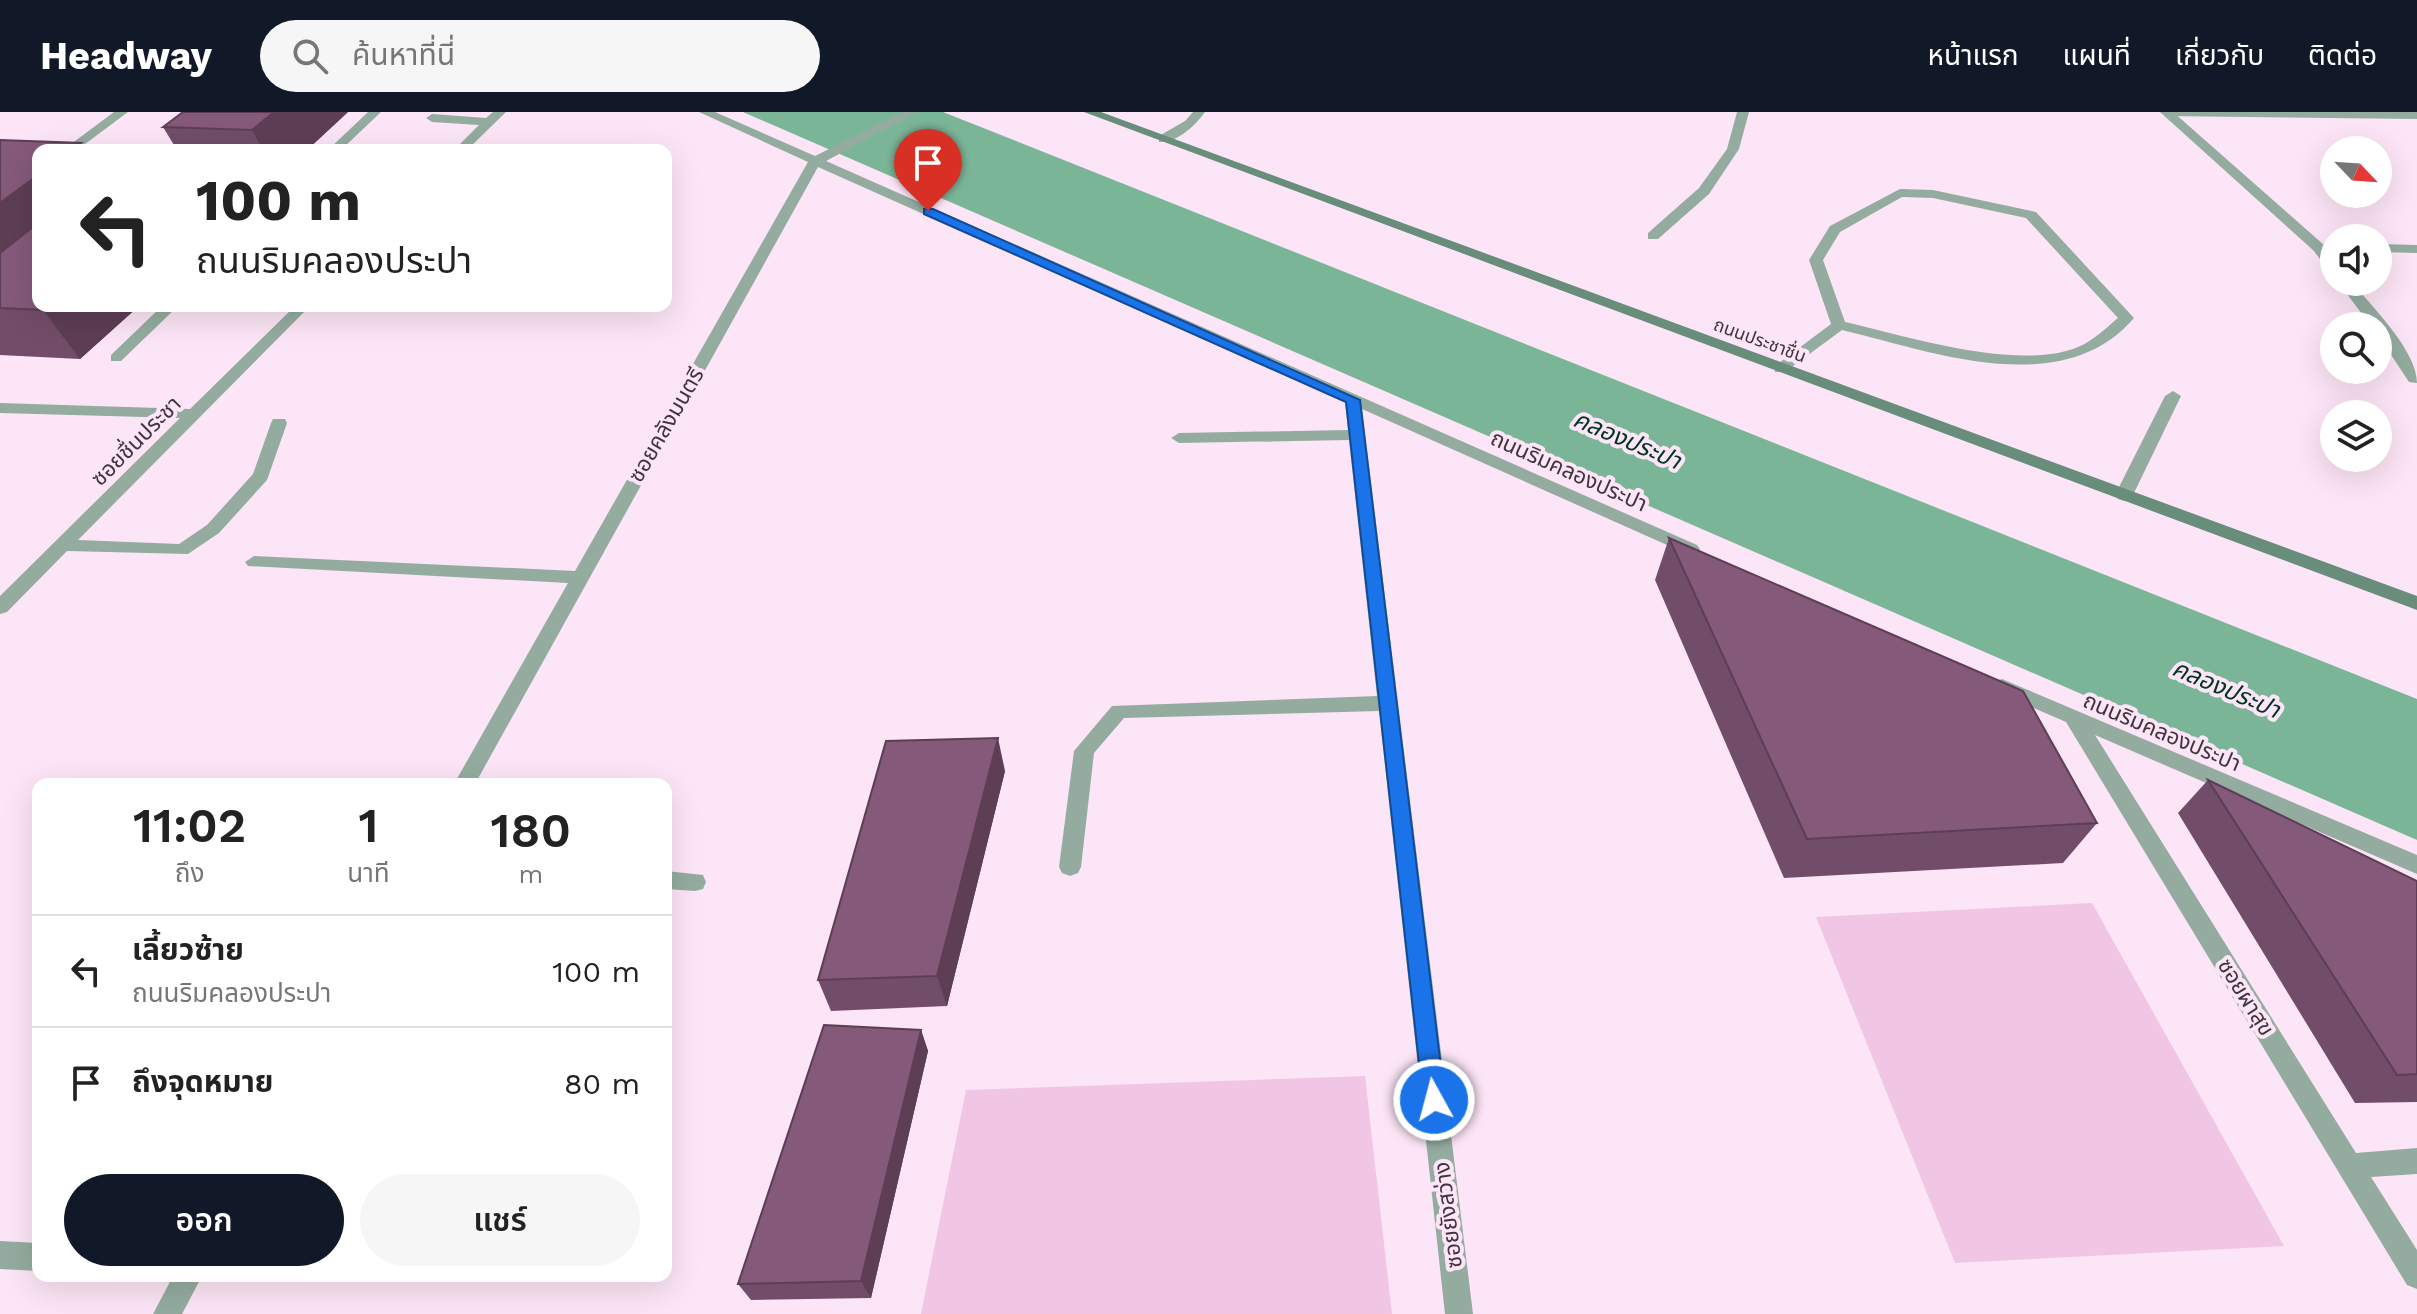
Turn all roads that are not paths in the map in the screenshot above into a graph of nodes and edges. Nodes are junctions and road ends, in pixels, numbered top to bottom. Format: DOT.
graph roads {
  1 [pos="122,112"];
  2 [pos="375,112"];
  3 [pos="500,112"];
  4 [pos="705,112"];
  5 [pos="912,112"];
  6 [pos="1090,112"];
  7 [pos="1199,112"];
  8 [pos="1743,112"];
  9 [pos="2166,112"];
  10 [pos="2417,115"];
  11 [pos="432,118"];
  12 [pos="489,122"];
  13 [pos="1163,139"];
  14 [pos="74,144"];
  15 [pos="340,144"];
  16 [pos="466,144"];
  17 [pos="821,157"];
  18 [pos="1653,236"];
  19 [pos="2320,243"];
  20 [pos="2392,248"];
  21 [pos="2417,249"];
  22 [pos="2356,296"];
  23 [pos="165,312"];
  24 [pos="297,312"];
  25 [pos="1839,325"];
  26 [pos="2397,349"];
  27 [pos="2417,350"];
  28 [pos="116,358"];
  29 [pos="1780,369"];
  30 [pos="2415,379"];
  31 [pos="2173,396"];
  32 [pos="1353,400"];
  33 [pos="0,408"];
  34 [pos="194,414"];
  35 [pos="279,423"];
  36 [pos="1357,435"];
  37 [pos="1179,438"];
  38 [pos="2124,495"];
  39 [pos="65,545"];
  40 [pos="1714,559"];
  41 [pos="254,562"];
  42 [pos="580,577"];
  43 [pos="2417,603"];
  44 [pos="0,607"];
  45 [pos="1988,680"];
  46 [pos="1387,703"];
  47 [pos="2074,718"];
  48 [pos="467,778"];
  49 [pos="2417,865"];
  50 [pos="1070,867"];
  51 [pos="672,880"];
  52 [pos="695,882"];
  53 [pos="2417,1161"];
  54 [pos="2350,1166"];
  55 [pos="0,1255"];
  56 [pos="32,1257"];
  57 [pos="2417,1275"];
  58 [pos="185,1282"];
  59 [pos="167,1314"];
  60 [pos="1459,1314"];
  1 -- 14 [label="street"];
  2 -- 15 [label="street"];
  3 -- 12 [label="street"];
  4 -- 17 [label="street, ถนนริมคลองประปา"];
  5 -- 17 [label="street"];
  6 -- 13 [label="main road, ถนนประชาชื่น"];
  7 -- 13 [label="street"];
  8 -- 18 [label="street"];
  9 -- 10 [label="street"];
  9 -- 19 [label="street"];
  11 -- 12 [label="street"];
  12 -- 16 [label="street"];
  13 -- 29 [label="main road, ถนนประชาชื่น"];
  17 -- 32 [label="street, ถนนริมคลองประปา"];
  17 -- 42 [label="street, ซอยคลังมนตรี"];
  20 -- 21 [label="street"];
  22 -- 26 [label="street"];
  23 -- 28 [label="street"];
  24 -- 34 [label="street, ซอยชื่นประชา"];
  25 -- 25 [label="street"];
  25 -- 29 [label="street"];
  26 -- 27 [label="street"];
  26 -- 30 [label="street"];
  29 -- 38 [label="main road, ถนนประชาชื่น"];
  31 -- 38 [label="street"];
  32 -- 36 [label="street, ซอยยังสว่าง"];
  32 -- 40 [label="street, ถนนริมคลองประปา"];
  33 -- 34 [label="street"];
  34 -- 39 [label="street, ซอยชื่นประชา"];
  35 -- 39 [label="street"];
  36 -- 37 [label="street"];
  36 -- 46 [label="street, ซอยยังสว่าง"];
  38 -- 43 [label="main road, ถนนประชาชื่น"];
  39 -- 44 [label="street, ซอยชื่นประชา"];
  41 -- 42 [label="street"];
  42 -- 48 [label="street, ซอยคลังมนตรี"];
  45 -- 47 [label="street, ถนนริมคลองประปา"];
  46 -- 50 [label="street"];
  46 -- 60 [label="street, ซอยยังสว่าง"];
  47 -- 49 [label="street, ถนนริมคลองประปา"];
  47 -- 54 [label="street, ซอยผาสุข"];
  51 -- 52 [label="street"];
  53 -- 54 [label="street"];
  54 -- 57 [label="street, ซอยผาสุข"];
  55 -- 56 [label="street"];
  58 -- 59 [label="street"];
}
